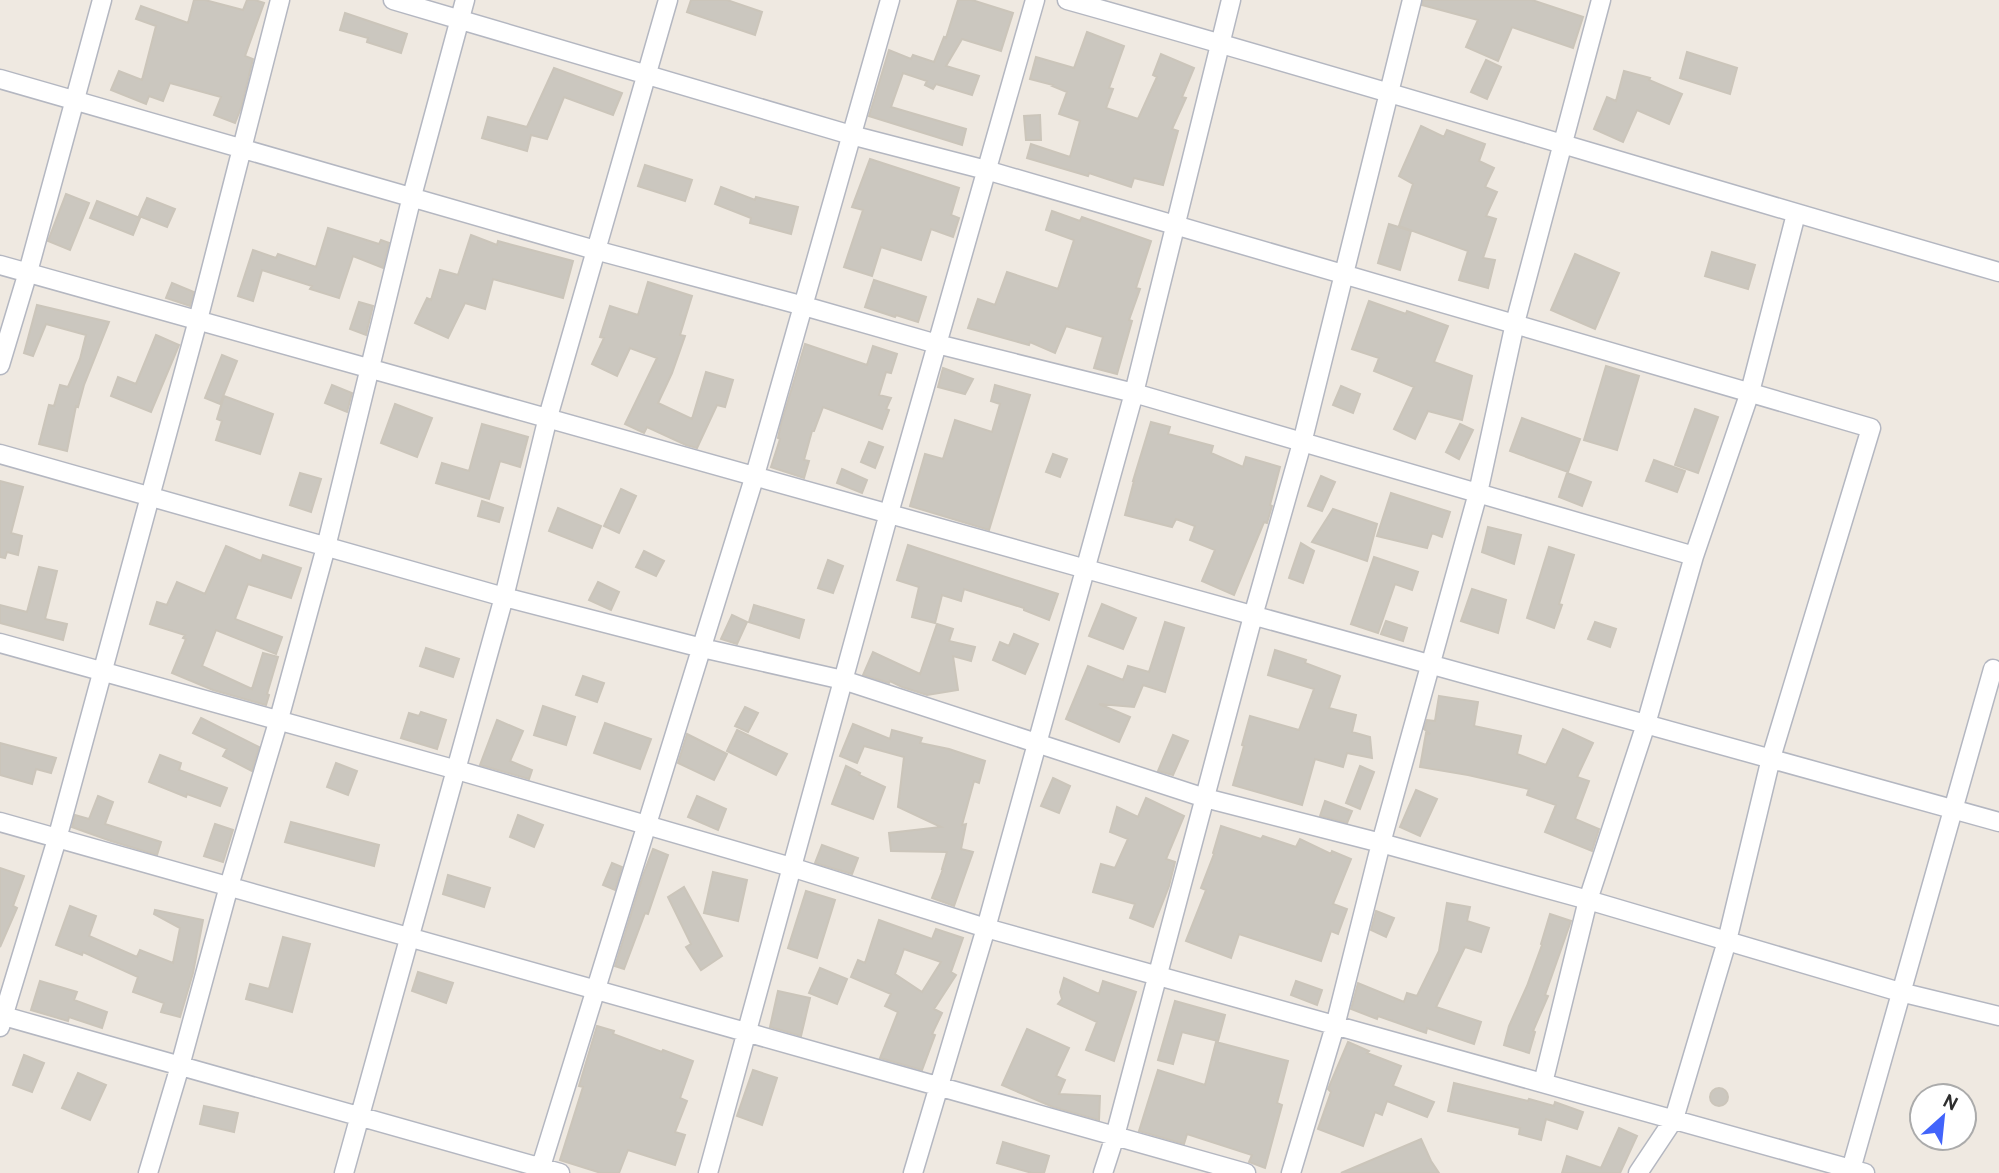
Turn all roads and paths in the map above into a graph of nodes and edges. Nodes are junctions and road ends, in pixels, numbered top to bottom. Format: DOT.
graph roads {
  1 [pos="102,0"];
  2 [pos="280,0"];
  3 [pos="393,0"];
  4 [pos="465,0"];
  5 [pos="668,0"];
  6 [pos="890,0"];
  7 [pos="1035,0"];
  8 [pos="1067,0"];
  9 [pos="1231,0"];
  10 [pos="1412,0"];
  11 [pos="1601,0"];
  12 [pos="460,19"];
  13 [pos="1220,43"];
  14 [pos="648,74"];
  15 [pos="0,79"];
  16 [pos="1390,93"];
  17 [pos="76,100"];
  18 [pos="851,135"];
  19 [pos="1563,145"];
  20 [pos="242,148"];
  21 [pos="986,170"];
  22 [pos="412,196"];
  23 [pos="1796,214"];
  24 [pos="1176,225"];
  25 [pos="595,250"];
  26 [pos="0,265"];
  27 [pos="29,272"];
  28 [pos="1999,272"];
  29 [pos="1344,274"];
  30 [pos="804,306"];
  31 [pos="198,320"];
  32 [pos="1516,323"];
  33 [pos="937,344"];
  34 [pos="0,365"];
  35 [pos="370,368"];
  36 [pos="1750,392"];
  37 [pos="1134,393"];
  38 [pos="548,417"];
  39 [pos="1303,443"];
  40 [pos="0,454"];
  41 [pos="755,475"];
  42 [pos="1478,494"];
  43 [pos="150,496"];
  44 [pos="889,513"];
  45 [pos="326,547"];
  46 [pos="1694,556"];
  47 [pos="1086,569"];
  48 [pos="504,597"];
  49 [pos="1253,616"];
  50 [pos="0,643"];
  51 [pos="702,648"];
  52 [pos="1430,664"];
  53 [pos="1993,669"];
  54 [pos="103,671"];
  55 [pos="843,680"];
  56 [pos="279,719"];
  57 [pos="1646,724"];
  58 [pos="1037,744"];
  59 [pos="1771,758"];
  60 [pos="457,770"];
  61 [pos="1205,798"];
  62 [pos="1953,809"];
  63 [pos="0,822"];
  64 [pos="1999,822"];
  65 [pos="647,826"];
  66 [pos="57,839"];
  67 [pos="1381,843"];
  68 [pos="791,867"];
  69 [pos="229,886"];
  70 [pos="1588,900"];
  71 [pos="986,928"];
  72 [pos="410,937"];
  73 [pos="1727,941"];
  74 [pos="1158,977"];
  75 [pos="595,989"];
  76 [pos="1900,992"];
  77 [pos="1999,1016"];
  78 [pos="1,1019"];
  79 [pos="1335,1026"];
  80 [pos="748,1032"];
  81 [pos="180,1066"];
  82 [pos="1543,1083"];
  83 [pos="939,1086"];
  84 [pos="360,1116"];
  85 [pos="1674,1119"];
  86 [pos="1115,1136"];
  87 [pos="540,1170"];
  88 [pos="1855,1172"];
  89 [pos="148,1173"];
  90 [pos="344,1173"];
  91 [pos="560,1173"];
  92 [pos="708,1173"];
  93 [pos="913,1173"];
  94 [pos="1103,1173"];
  95 [pos="1246,1173"];
  96 [pos="1291,1173"];
  97 [pos="1638,1173"];
  1 -- 17 [label="street"];
  2 -- 20 [label="street"];
  3 -- 12 [label="street"];
  4 -- 12 [label="street"];
  5 -- 14 [label="street"];
  6 -- 18 [label="street"];
  7 -- 21 [label="street"];
  8 -- 13 [label="street"];
  9 -- 13 [label="street"];
  10 -- 16 [label="street"];
  11 -- 19 [label="street"];
  12 -- 14 [label="street"];
  12 -- 22 [label="street"];
  13 -- 16 [label="street"];
  13 -- 24 [label="street"];
  14 -- 18 [label="street"];
  14 -- 25 [label="street"];
  15 -- 17 [label="street"];
  16 -- 19 [label="street"];
  16 -- 29 [label="street"];
  17 -- 20 [label="street"];
  17 -- 27 [label="street"];
  18 -- 21 [label="street"];
  18 -- 30 [label="street"];
  19 -- 23 [label="street"];
  19 -- 32 [label="street"];
  20 -- 22 [label="street"];
  20 -- 31 [label="street"];
  21 -- 24 [label="street"];
  21 -- 33 [label="street"];
  22 -- 25 [label="street"];
  22 -- 35 [label="street"];
  23 -- 28 [label="street"];
  23 -- 36 [label="street"];
  24 -- 29 [label="street"];
  24 -- 37 [label="street"];
  25 -- 30 [label="street"];
  25 -- 38 [label="street"];
  26 -- 27 [label="street"];
  27 -- 31 [label="street"];
  27 -- 34 [label="street"];
  29 -- 32 [label="street"];
  29 -- 39 [label="street"];
  30 -- 33 [label="street"];
  30 -- 41 [label="street"];
  31 -- 35 [label="street"];
  31 -- 43 [label="street"];
  32 -- 36 [label="street"];
  32 -- 42 [label="street"];
  33 -- 37 [label="street"];
  33 -- 44 [label="street"];
  35 -- 38 [label="street"];
  35 -- 45 [label="street"];
  36 -- 46 [label="street"];
  36 -- 59 [label="street"];
  37 -- 39 [label="street"];
  37 -- 47 [label="street"];
  38 -- 41 [label="street"];
  38 -- 48 [label="street"];
  39 -- 42 [label="street"];
  39 -- 49 [label="street"];
  40 -- 43 [label="street"];
  41 -- 44 [label="street"];
  41 -- 51 [label="street"];
  42 -- 46 [label="street"];
  42 -- 52 [label="street"];
  43 -- 45 [label="street"];
  43 -- 54 [label="street"];
  44 -- 47 [label="street"];
  44 -- 55 [label="street"];
  45 -- 48 [label="street"];
  45 -- 56 [label="street"];
  46 -- 57 [label="street"];
  47 -- 49 [label="street"];
  47 -- 58 [label="street"];
  48 -- 51 [label="street"];
  48 -- 60 [label="street"];
  49 -- 52 [label="street"];
  49 -- 61 [label="street"];
  50 -- 54 [label="street"];
  51 -- 55 [label="street"];
  51 -- 65 [label="street"];
  52 -- 57 [label="street"];
  52 -- 67 [label="street"];
  53 -- 62 [label="street"];
  54 -- 56 [label="street"];
  54 -- 66 [label="street"];
  55 -- 58 [label="street"];
  55 -- 68 [label="street"];
  56 -- 60 [label="street"];
  56 -- 69 [label="street"];
  57 -- 59 [label="street"];
  57 -- 70 [label="street"];
  58 -- 61 [label="street"];
  58 -- 71 [label="street"];
  59 -- 62 [label="street"];
  59 -- 73 [label="street"];
  60 -- 65 [label="street"];
  60 -- 72 [label="street"];
  61 -- 67 [label="street"];
  61 -- 74 [label="street"];
  62 -- 64 [label="street"];
  62 -- 76 [label="street"];
  63 -- 66 [label="street"];
  65 -- 68 [label="street"];
  65 -- 75 [label="street"];
  66 -- 69 [label="street"];
  66 -- 78 [label="street"];
  67 -- 70 [label="street"];
  67 -- 79 [label="street"];
  68 -- 71 [label="street"];
  68 -- 80 [label="street"];
  69 -- 72 [label="street"];
  69 -- 81 [label="street"];
  70 -- 73 [label="street"];
  70 -- 82 [label="street"];
  71 -- 74 [label="street"];
  71 -- 83 [label="street"];
  72 -- 75 [label="street"];
  72 -- 84 [label="street"];
  73 -- 76 [label="street"];
  73 -- 85 [label="street"];
  74 -- 79 [label="street"];
  74 -- 86 [label="street"];
  75 -- 80 [label="street"];
  75 -- 87 [label="street"];
  76 -- 77 [label="street"];
  76 -- 88 [label="street"];
  78 -- 81 [label="street"];
  79 -- 82 [label="street"];
  79 -- 96 [label="street"];
  80 -- 83 [label="street"];
  80 -- 92 [label="street"];
  81 -- 84 [label="street"];
  81 -- 89 [label="street"];
  82 -- 85 [label="street"];
  83 -- 86 [label="street"];
  83 -- 93 [label="street"];
  84 -- 87 [label="street"];
  84 -- 90 [label="street"];
  85 -- 88 [label="street"];
  85 -- 97 [label="street"];
  86 -- 94 [label="street"];
  86 -- 95 [label="street"];
  87 -- 91 [label="street"];
}
